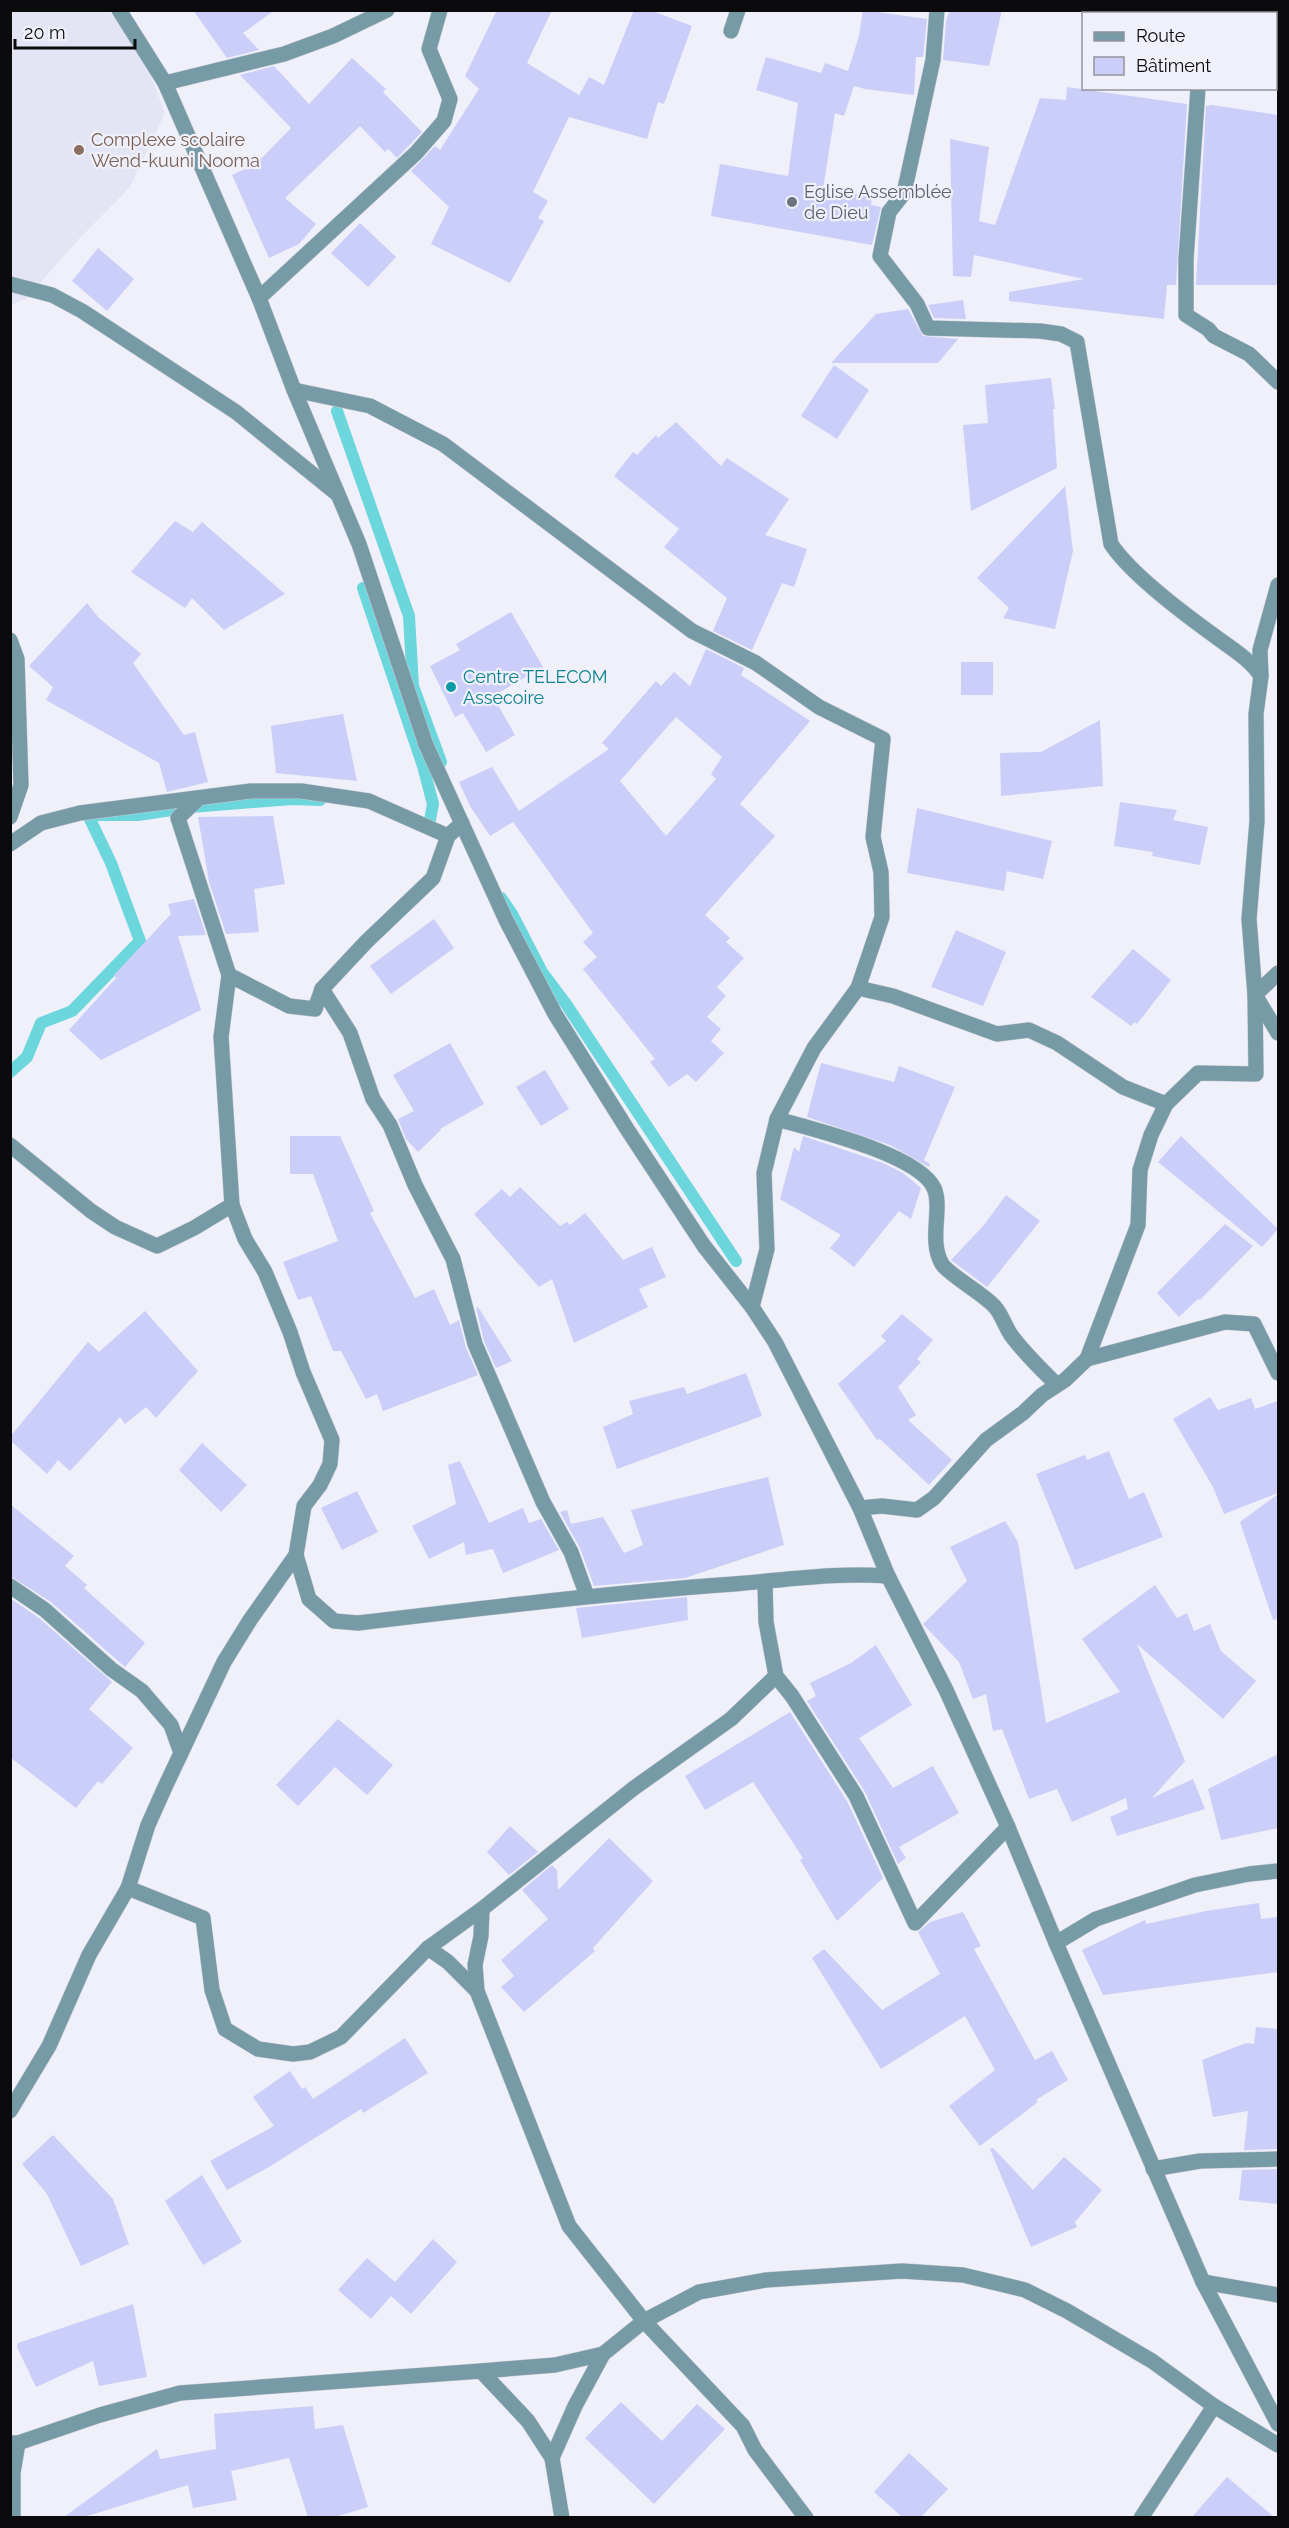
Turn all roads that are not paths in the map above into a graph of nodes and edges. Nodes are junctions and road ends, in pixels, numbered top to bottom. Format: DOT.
graph roads {
  1 [pos="119,10"];
  2 [pos="387,10"];
  3 [pos="440,10"];
  4 [pos="738,10"];
  5 [pos="937,10"];
  6 [pos="731,31"];
  7 [pos="165,83"];
  8 [pos="1198,90"];
  9 [pos="10,284"];
  10 [pos="259,298"];
  11 [pos="1278,382"];
  12 [pos="294,390"];
  13 [pos="338,494"];
  14 [pos="1278,585"];
  15 [pos="10,640"];
  16 [pos="1261,676"];
  17 [pos="199,798"];
  18 [pos="10,816"];
  19 [pos="462,823"];
  20 [pos="448,836"];
  21 [pos="10,844"];
  22 [pos="1278,973"];
  23 [pos="229,975"];
  24 [pos="858,988"];
  25 [pos="322,989"];
  26 [pos="1255,995"];
  27 [pos="1278,1033"];
  28 [pos="1166,1104"];
  29 [pos="777,1119"];
  30 [pos="10,1145"];
  31 [pos="232,1205"];
  32 [pos="752,1307"];
  33 [pos="1088,1359"];
  34 [pos="1278,1374"];
  35 [pos="1057,1385"];
  36 [pos="860,1508"];
  37 [pos="296,1555"];
  38 [pos="888,1576"];
  39 [pos="765,1582"];
  40 [pos="10,1586"];
  41 [pos="587,1596"];
  42 [pos="776,1676"];
  43 [pos="181,1753"];
  44 [pos="1008,1827"];
  45 [pos="1278,1871"];
  46 [pos="128,1888"];
  47 [pos="482,1910"];
  48 [pos="1056,1943"];
  49 [pos="428,1948"];
  50 [pos="477,1991"];
  51 [pos="10,2111"];
  52 [pos="1278,2159"];
  53 [pos="1153,2169"];
  54 [pos="1203,2282"];
  55 [pos="1278,2295"];
  56 [pos="644,2321"];
  57 [pos="603,2354"];
  58 [pos="481,2371"];
  59 [pos="1214,2406"];
  60 [pos="1278,2424"];
  61 [pos="14,2443"];
  62 [pos="1278,2445"];
  63 [pos="552,2458"];
  64 [pos="13,2517"];
  65 [pos="562,2517"];
  66 [pos="806,2517"];
  67 [pos="1141,2517"];
  1 -- 7 [label="street"];
  2 -- 7 [label="street"];
  3 -- 10 [label="street"];
  4 -- 6 [label="street"];
  5 -- 16 [label="street"];
  7 -- 10 [label="street"];
  8 -- 11 [label="street"];
  9 -- 13 [label="street"];
  10 -- 12 [label="street"];
  12 -- 13 [label="street"];
  12 -- 24 [label="street"];
  13 -- 19 [label="street"];
  14 -- 16 [label="street"];
  15 -- 18 [label="street"];
  16 -- 26 [label="street"];
  17 -- 20 [label="street"];
  17 -- 21 [label="street"];
  17 -- 23 [label="street"];
  19 -- 20 [label="street"];
  19 -- 32 [label="street"];
  20 -- 25 [label="street"];
  22 -- 26 [label="street"];
  23 -- 25 [label="street"];
  23 -- 31 [label="street"];
  24 -- 28 [label="street"];
  24 -- 29 [label="street"];
  25 -- 41 [label="street"];
  26 -- 27 [label="street"];
  26 -- 28 [label="street"];
  28 -- 33 [label="street"];
  29 -- 32 [label="street"];
  29 -- 35 [label="street"];
  30 -- 31 [label="street"];
  31 -- 37 [label="street"];
  32 -- 36 [label="street"];
  33 -- 34 [label="street"];
  33 -- 35 [label="street"];
  35 -- 36 [label="street"];
  36 -- 38 [label="street"];
  37 -- 41 [label="street"];
  37 -- 43 [label="street"];
  38 -- 39 [label="street"];
  38 -- 44 [label="street"];
  39 -- 41 [label="street"];
  39 -- 42 [label="street"];
  40 -- 43 [label="street"];
  42 -- 44 [label="street"];
  42 -- 47 [label="street"];
  43 -- 46 [label="street"];
  44 -- 48 [label="street"];
  45 -- 48 [label="street"];
  46 -- 49 [label="street"];
  46 -- 51 [label="street"];
  47 -- 49 [label="street"];
  47 -- 50 [label="street"];
  48 -- 53 [label="street"];
  49 -- 50 [label="street"];
  50 -- 56 [label="street"];
  52 -- 53 [label="street"];
  53 -- 54 [label="street"];
  54 -- 55 [label="street"];
  54 -- 60 [label="street"];
  56 -- 57 [label="street"];
  56 -- 59 [label="street"];
  56 -- 66 [label="street"];
  57 -- 58 [label="street"];
  57 -- 63 [label="street"];
  58 -- 61 [label="street"];
  58 -- 63 [label="street"];
  59 -- 62 [label="street"];
  59 -- 67 [label="street"];
  61 -- 64 [label="street"];
  63 -- 65 [label="street"];
}
